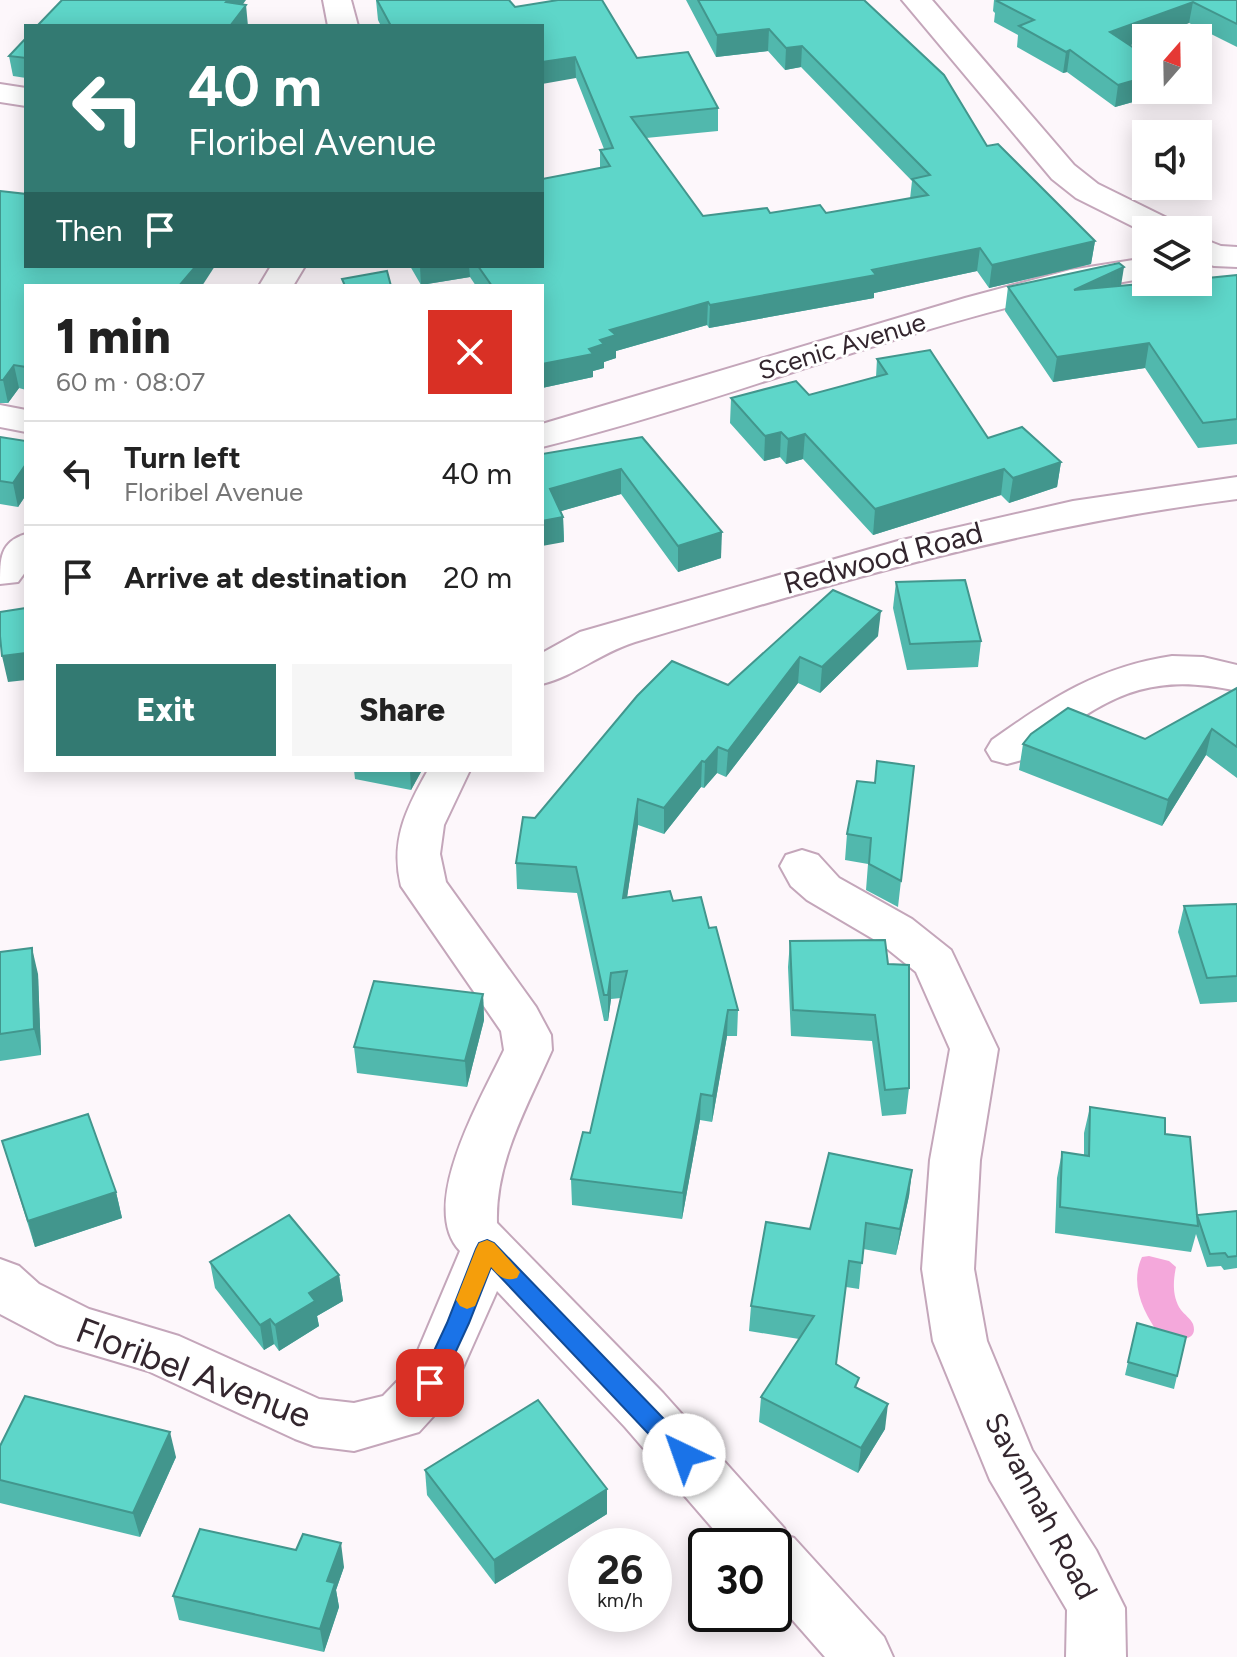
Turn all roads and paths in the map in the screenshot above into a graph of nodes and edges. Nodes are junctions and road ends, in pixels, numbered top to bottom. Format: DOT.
graph roads {
  1 [pos="337,0"];
  2 [pos="916,0"];
  3 [pos="343,24"];
  4 [pos="0,93"];
  5 [pos="24,97"];
  6 [pos="1137,216"];
  7 [pos="1132,270"];
  8 [pos="0,416"];
  9 [pos="24,421"];
  10 [pos="544,435"];
  11 [pos="1237,488"];
  12 [pos="544,670"];
  13 [pos="1237,678"];
  14 [pos="1007,750"];
  15 [pos="448,772"];
  16 [pos="802,866"];
  17 [pos="487,1249"];
  18 [pos="0,1281"];
  19 [pos="748,1528"];
  20 [pos="792,1577"];
  21 [pos="863,1657"];
  22 [pos="1096,1657"];
  1 -- 3 [label="street"];
  2 -- 6 [label="street"];
  4 -- 5 [label="street"];
  7 -- 10 [label="street, Scenic Avenue"];
  8 -- 9 [label="street"];
  11 -- 12 [label="street, Redwood Road"];
  13 -- 14 [label="street"];
  15 -- 17 [label="street"];
  16 -- 22 [label="street, Savannah Road"];
  17 -- 18 [label="street, Floribel Avenue"];
  17 -- 19 [label="street"];
  20 -- 21 [label="street"];
}
